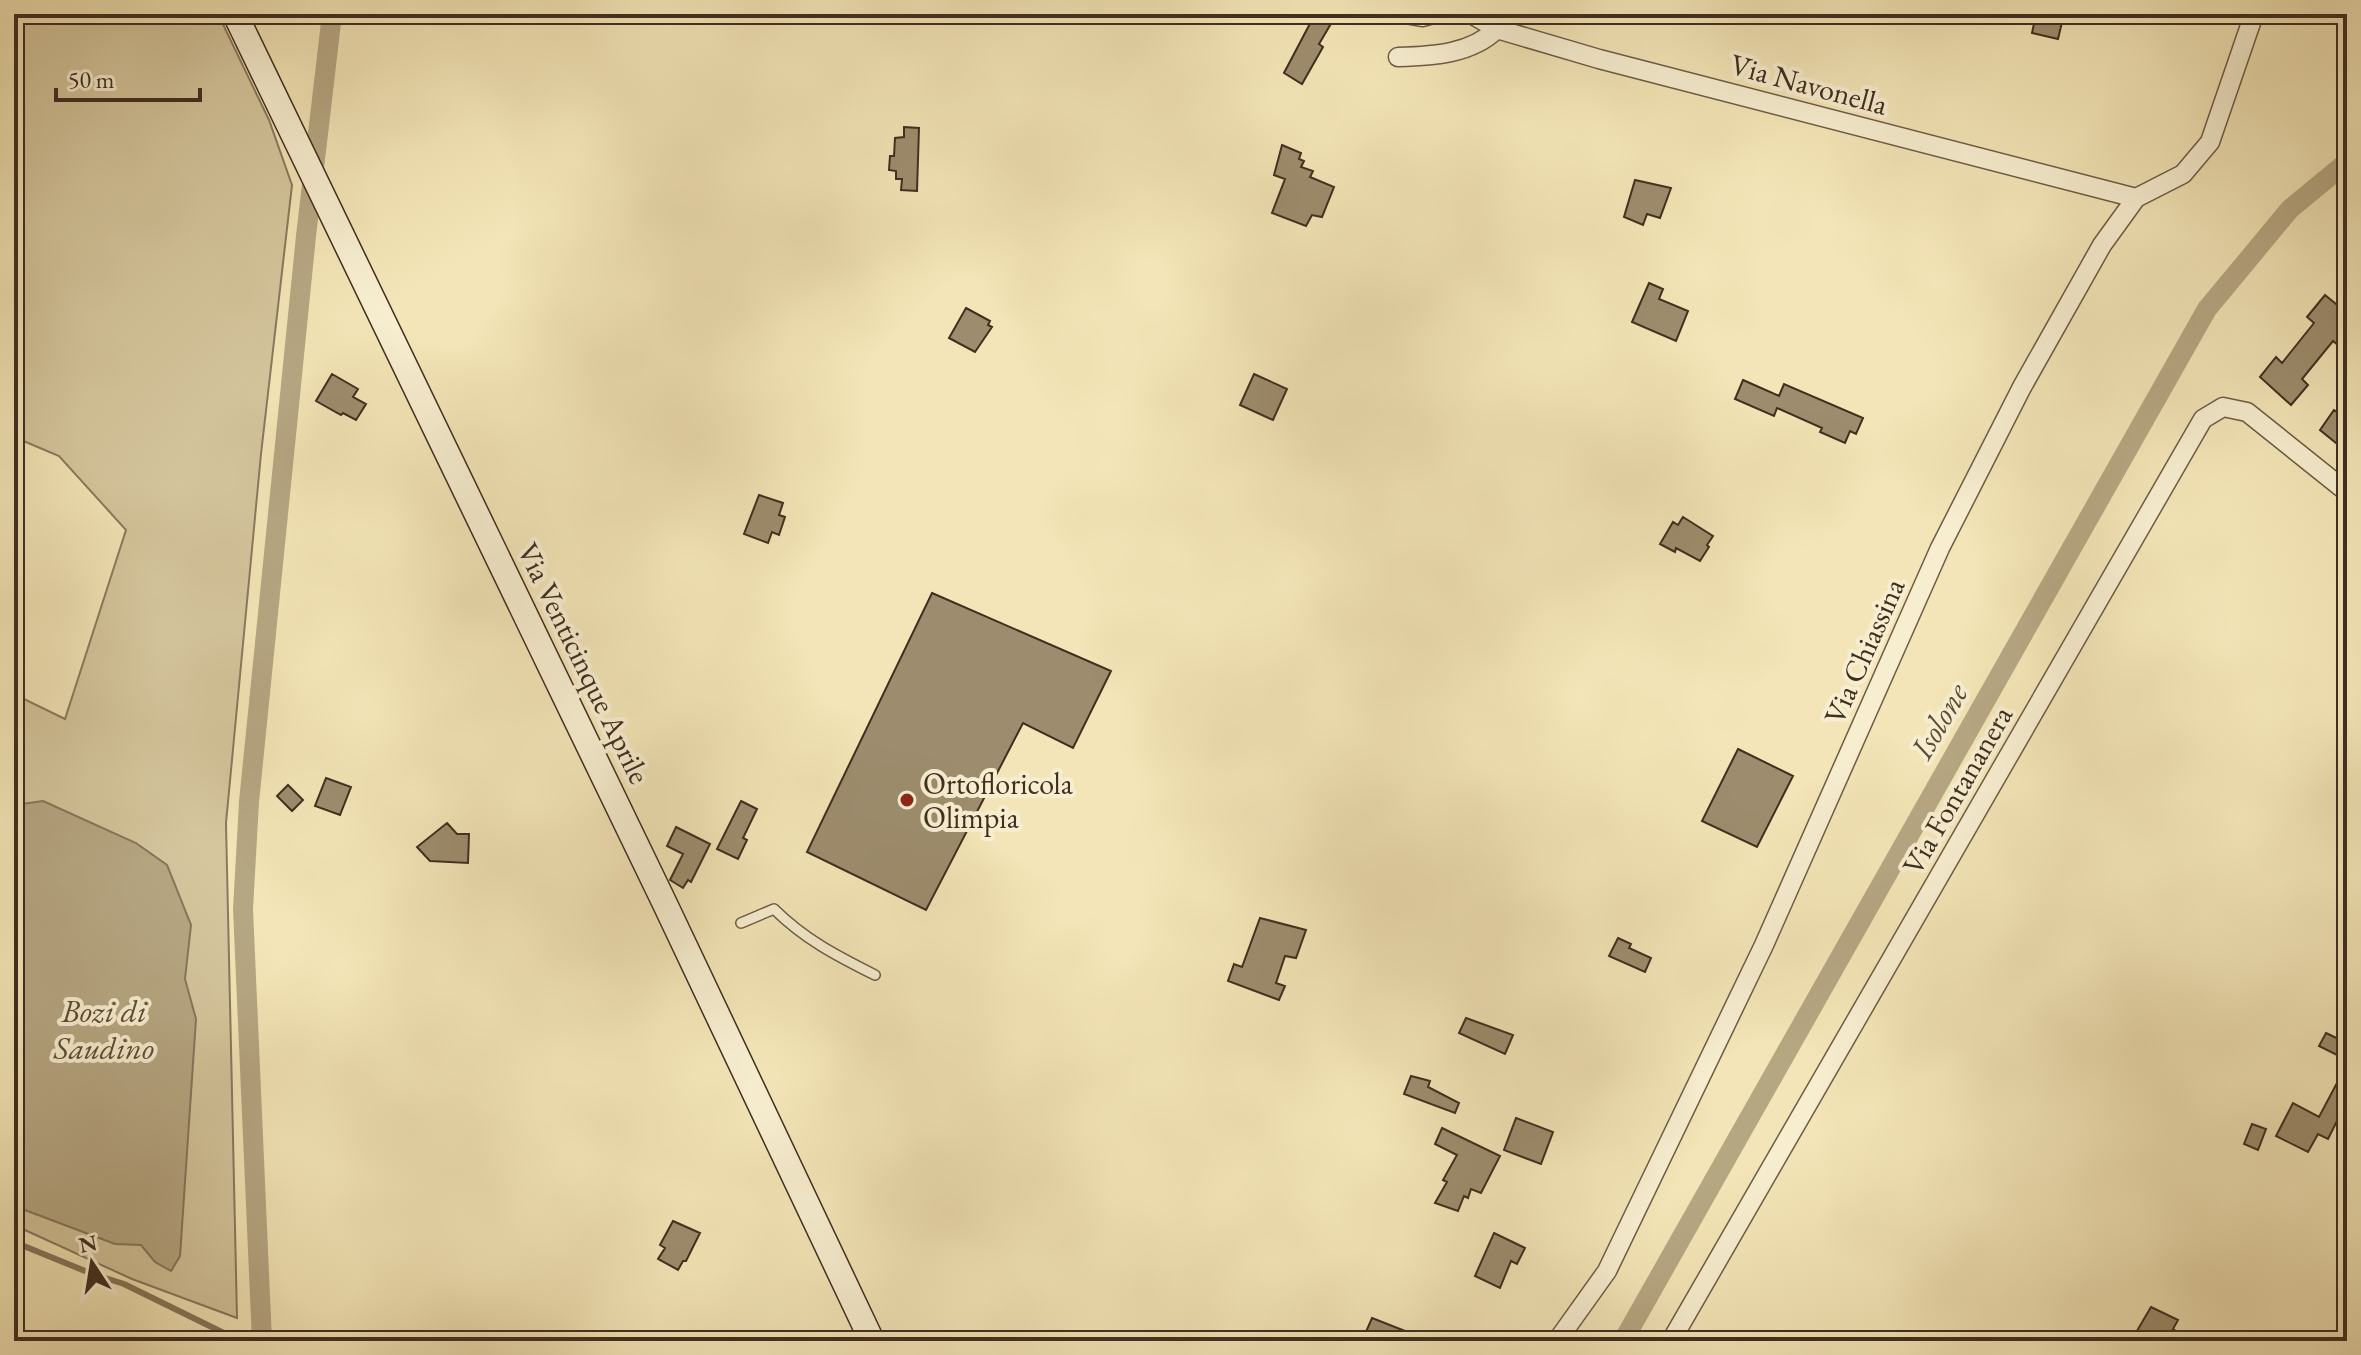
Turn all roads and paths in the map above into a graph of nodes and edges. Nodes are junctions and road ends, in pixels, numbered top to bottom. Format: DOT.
graph roads {
  1 [pos="235,14"];
  2 [pos="1405,14"];
  3 [pos="1433,14"];
  4 [pos="2254,14"];
  5 [pos="1484,21"];
  6 [pos="1398,57"];
  7 [pos="2136,198"];
  8 [pos="2347,492"];
  9 [pos="741,923"];
  10 [pos="875,975"];
  11 [pos="872,1341"];
  12 [pos="1557,1341"];
  13 [pos="1671,1341"];
  1 -- 11 [label="main road, Via Venticinque Aprile"];
  2 -- 3 [label="street"];
  4 -- 7 [label="street, Via Chiassina"];
  5 -- 6 [label="street"];
  5 -- 7 [label="street, Via Navonella"];
  7 -- 12 [label="street, Via Chiassina"];
  8 -- 13 [label="street, Via Fontananera"];
  9 -- 10 [label="lane"];
}
